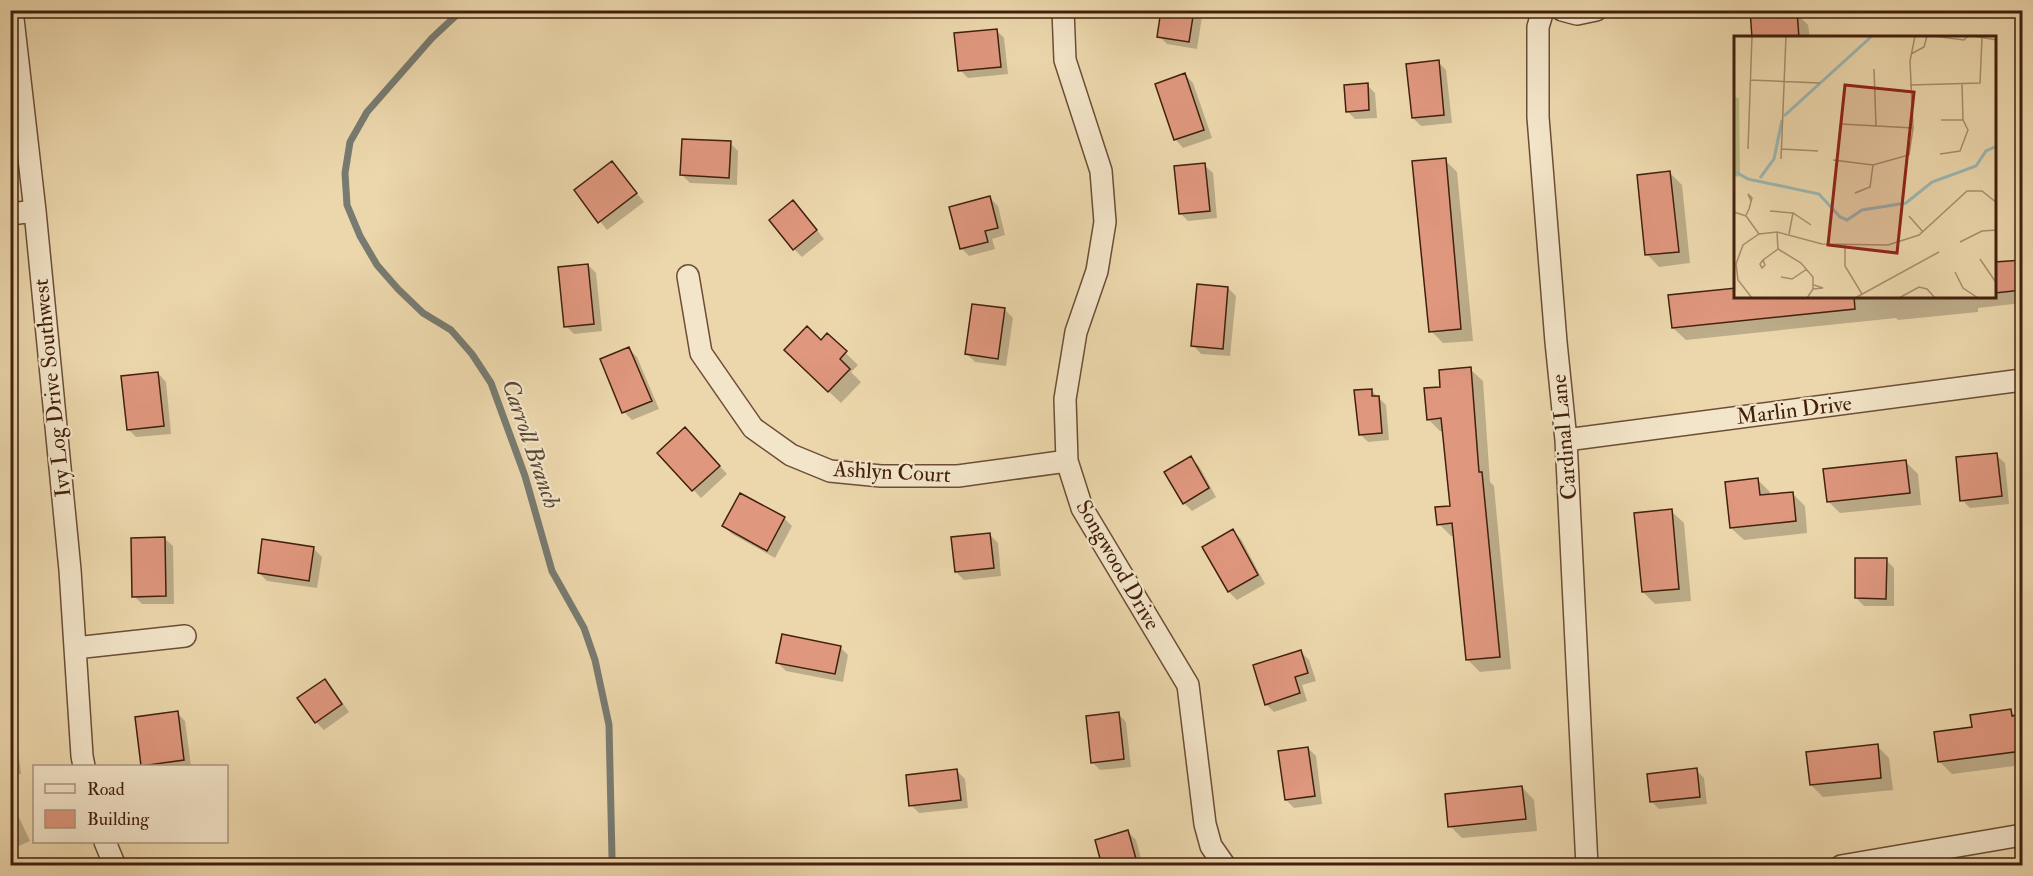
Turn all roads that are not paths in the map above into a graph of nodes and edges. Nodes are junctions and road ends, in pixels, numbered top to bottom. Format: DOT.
graph roads {
  1 [pos="12,10"];
  2 [pos="1063,10"];
  3 [pos="1543,10"];
  4 [pos="1562,10"];
  5 [pos="1596,10"];
  6 [pos="35,211"];
  7 [pos="10,214"];
  8 [pos="688,276"];
  9 [pos="2022,380"];
  10 [pos="1566,440"];
  11 [pos="1067,461"];
  12 [pos="185,636"];
  13 [pos="75,648"];
  14 [pos="84,765"];
  15 [pos="2022,835"];
  16 [pos="105,843"];
  17 [pos="115,866"];
  18 [pos="1225,866"];
  19 [pos="1587,866"];
  20 [pos="1841,866"];
  1 -- 6 [label="street, Ivy Log Drive Southwest"];
  2 -- 11 [label="street, Songwood Drive"];
  3 -- 10 [label="street, Cardinal Lane"];
  4 -- 5 [label="street"];
  6 -- 7 [label="street"];
  6 -- 13 [label="street, Ivy Log Drive Southwest"];
  8 -- 11 [label="street, Ashlyn Court"];
  9 -- 10 [label="street, Marlin Drive"];
  10 -- 19 [label="street, Cardinal Lane"];
  11 -- 18 [label="street, Songwood Drive"];
  12 -- 13 [label="street"];
  13 -- 14 [label="street, Ivy Log Drive Southwest"];
  15 -- 20 [label="street"];
  16 -- 17 [label="street"];
}
